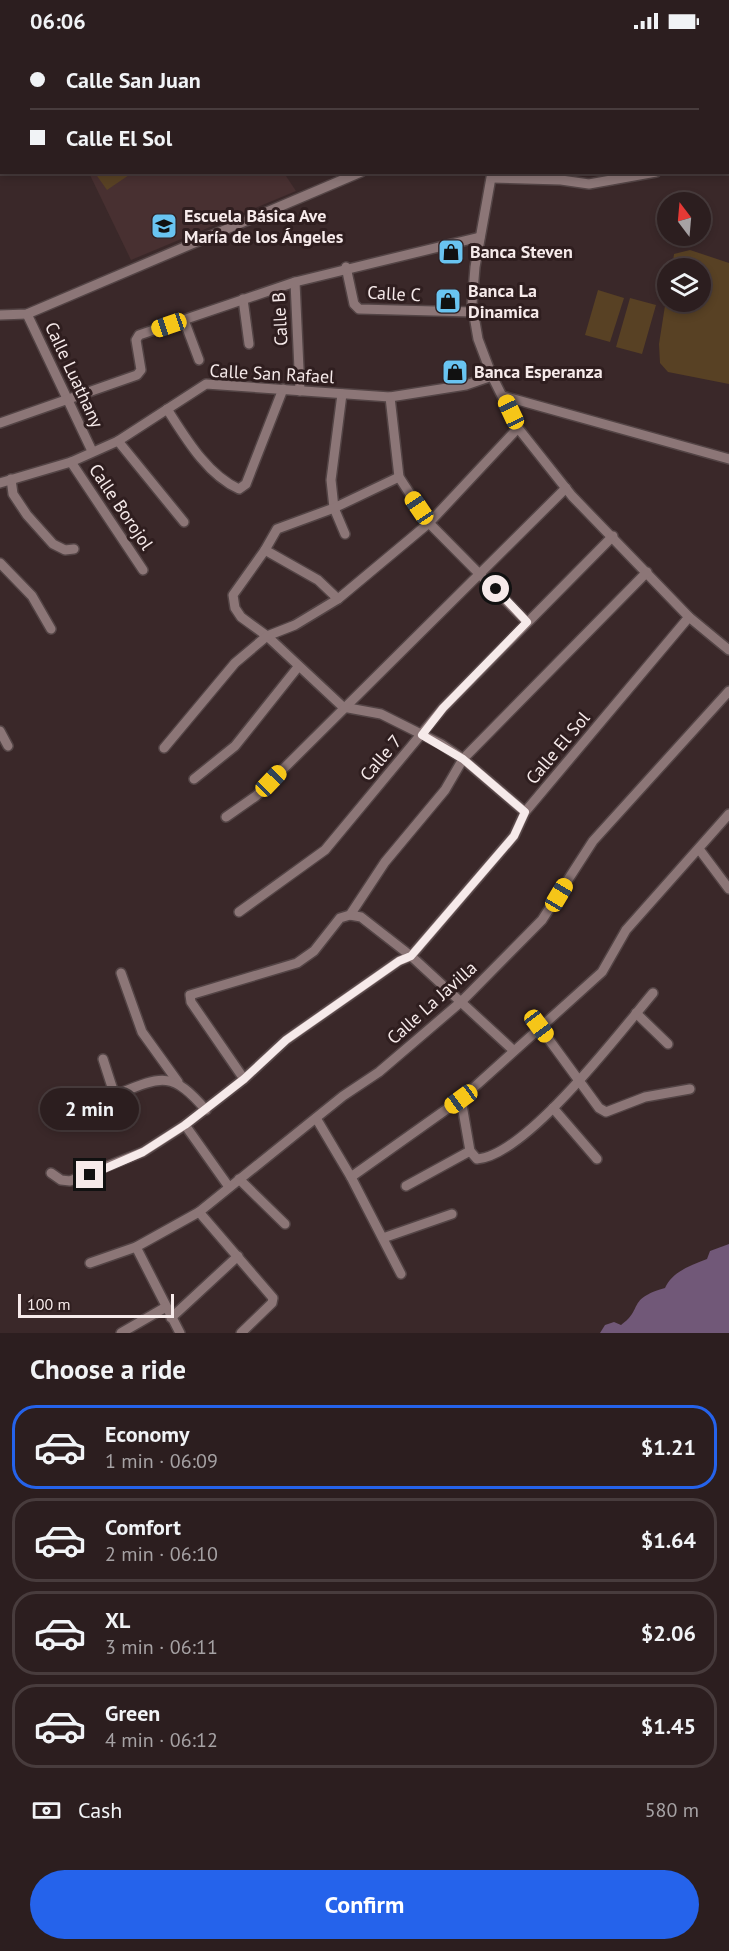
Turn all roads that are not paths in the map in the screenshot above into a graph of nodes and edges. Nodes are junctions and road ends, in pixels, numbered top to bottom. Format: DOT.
graph roads {
  1 [pos="356,174"];
  2 [pos="645,174"];
  3 [pos="492,175"];
  4 [pos="480,237"];
  5 [pos="346,267"];
  6 [pos="295,282"];
  7 [pos="243,299"];
  8 [pos="472,312"];
  9 [pos="27,314"];
  10 [pos="0,315"];
  11 [pos="184,320"];
  12 [pos="249,344"];
  13 [pos="199,360"];
  14 [pos="492,376"];
  15 [pos="283,389"];
  16 [pos="300,391"];
  17 [pos="342,394"];
  18 [pos="503,396"];
  19 [pos="390,397"];
  20 [pos="66,400"];
  21 [pos="167,409"];
  22 [pos="0,422"];
  23 [pos="518,428"];
  24 [pos="118,441"];
  25 [pos="92,451"];
  26 [pos="729,459"];
  27 [pos="71,462"];
  28 [pos="399,477"];
  29 [pos="10,479"];
  30 [pos="0,483"];
  31 [pos="566,488"];
  32 [pos="334,508"];
  33 [pos="184,522"];
  34 [pos="429,523"];
  35 [pos="345,534"];
  36 [pos="613,536"];
  37 [pos="74,549"];
  38 [pos="265,550"];
  39 [pos="0,563"];
  40 [pos="143,570"];
  41 [pos="647,572"];
  42 [pos="480,573"];
  43 [pos="338,599"];
  44 [pos="689,617"];
  45 [pos="527,622"];
  46 [pos="51,629"];
  47 [pos="267,636"];
  48 [pos="729,650"];
  49 [pos="298,667"];
  50 [pos="729,691"];
  51 [pos="343,707"];
  52 [pos="0,731"];
  53 [pos="422,735"];
  54 [pos="8,746"];
  55 [pos="164,748"];
  56 [pos="463,759"];
  57 [pos="194,780"];
  58 [pos="525,812"];
  59 [pos="729,813"];
  60 [pos="226,817"];
  61 [pos="699,849"];
  62 [pos="729,889"];
  63 [pos="239,912"];
  64 [pos="350,915"];
  65 [pos="411,956"];
  66 [pos="121,973"];
  67 [pos="653,993"];
  68 [pos="462,1001"];
  69 [pos="636,1014"];
  70 [pos="539,1026"];
  71 [pos="668,1044"];
  72 [pos="513,1050"];
  73 [pos="103,1059"];
  74 [pos="244,1079"];
  75 [pos="579,1080"];
  76 [pos="178,1082"];
  77 [pos="690,1089"];
  78 [pos="461,1099"];
  79 [pos="553,1108"];
  80 [pos="207,1110"];
  81 [pos="316,1118"];
  82 [pos="185,1125"];
  83 [pos="470,1151"];
  84 [pos="597,1159"];
  85 [pos="51,1173"];
  86 [pos="351,1177"];
  87 [pos="239,1179"];
  88 [pos="406,1186"];
  89 [pos="229,1187"];
  90 [pos="199,1212"];
  91 [pos="452,1214"];
  92 [pos="285,1224"];
  93 [pos="382,1238"];
  94 [pos="136,1247"];
  95 [pos="238,1256"];
  96 [pos="90,1263"];
  97 [pos="401,1274"];
  98 [pos="165,1308"];
  99 [pos="171,1318"];
  100 [pos="121,1333"];
  101 [pos="180,1333"];
  102 [pos="242,1333"];
  1 -- 9 [label="street"];
  2 -- 3 [label="street"];
  3 -- 4 [label="street"];
  4 -- 5 [label="street"];
  4 -- 8 [label="street"];
  5 -- 6 [label="street"];
  5 -- 8 [label="street, Calle C"];
  6 -- 7 [label="street"];
  6 -- 16 [label="street, Calle B"];
  7 -- 11 [label="street"];
  7 -- 12 [label="street"];
  8 -- 14 [label="street"];
  9 -- 10 [label="street"];
  9 -- 20 [label="street, Calle Luathany"];
  11 -- 13 [label="street"];
  11 -- 20 [label="street"];
  14 -- 18 [label="street"];
  14 -- 19 [label="street, Calle San Rafael"];
  15 -- 16 [label="street, Calle San Rafael"];
  15 -- 21 [label="street, Calle San Rafael"];
  15 -- 21 [label="street"];
  16 -- 17 [label="street, Calle San Rafael"];
  17 -- 19 [label="street, Calle San Rafael"];
  17 -- 32 [label="street"];
  18 -- 23 [label="street"];
  18 -- 26 [label="street"];
  19 -- 28 [label="street"];
  20 -- 22 [label="street"];
  20 -- 25 [label="street, Calle Luathany"];
  21 -- 24 [label="street, Calle San Rafael"];
  23 -- 31 [label="street"];
  23 -- 34 [label="street"];
  24 -- 25 [label="street, Calle San Rafael"];
  24 -- 33 [label="street"];
  25 -- 27 [label="street, Calle San Rafael"];
  27 -- 29 [label="street, Calle San Rafael"];
  27 -- 40 [label="street, Calle Borojol"];
  28 -- 32 [label="street"];
  28 -- 34 [label="street"];
  29 -- 30 [label="street, Calle San Rafael"];
  29 -- 37 [label="street"];
  31 -- 36 [label="street"];
  31 -- 42 [label="street"];
  32 -- 35 [label="street"];
  32 -- 38 [label="street"];
  34 -- 42 [label="street"];
  34 -- 43 [label="street"];
  36 -- 41 [label="street"];
  36 -- 45 [label="street, Calle 7"];
  38 -- 43 [label="street"];
  38 -- 47 [label="street"];
  39 -- 46 [label="street"];
  41 -- 44 [label="street"];
  41 -- 56 [label="street"];
  42 -- 45 [label="street"];
  42 -- 51 [label="street"];
  43 -- 47 [label="street"];
  44 -- 48 [label="street"];
  44 -- 58 [label="street, Calle El Sol"];
  45 -- 53 [label="street, Calle 7"];
  47 -- 49 [label="street"];
  47 -- 55 [label="street"];
  49 -- 51 [label="street"];
  49 -- 57 [label="street"];
  50 -- 68 [label="street, Calle La Javilla"];
  51 -- 53 [label="street"];
  51 -- 60 [label="street"];
  52 -- 54 [label="street"];
  53 -- 56 [label="street"];
  53 -- 63 [label="street, Calle 7"];
  56 -- 58 [label="street"];
  56 -- 64 [label="street"];
  58 -- 65 [label="street, Calle El Sol"];
  59 -- 61 [label="street"];
  61 -- 62 [label="street"];
  61 -- 70 [label="street"];
  64 -- 65 [label="street"];
  64 -- 74 [label="street"];
  65 -- 68 [label="street"];
  65 -- 74 [label="street, Calle El Sol"];
  66 -- 76 [label="street"];
  67 -- 69 [label="street"];
  68 -- 72 [label="street"];
  68 -- 81 [label="street, Calle La Javilla"];
  69 -- 71 [label="street"];
  69 -- 75 [label="street"];
  70 -- 72 [label="street"];
  70 -- 75 [label="street"];
  72 -- 78 [label="street"];
  73 -- 76 [label="street"];
  74 -- 80 [label="street, Calle El Sol"];
  75 -- 77 [label="street"];
  75 -- 79 [label="street"];
  76 -- 80 [label="street"];
  78 -- 83 [label="street"];
  78 -- 86 [label="street"];
  79 -- 83 [label="street"];
  79 -- 84 [label="street"];
  80 -- 82 [label="street, Calle El Sol"];
  81 -- 86 [label="street"];
  81 -- 87 [label="street, Calle La Javilla"];
  82 -- 85 [label="street, Calle El Sol"];
  82 -- 89 [label="street"];
  83 -- 88 [label="street"];
  86 -- 93 [label="street"];
  87 -- 89 [label="street, Calle La Javilla"];
  87 -- 92 [label="street"];
  89 -- 90 [label="street, Calle La Javilla"];
  90 -- 94 [label="street, Calle La Javilla"];
  90 -- 95 [label="street"];
  91 -- 93 [label="street"];
  93 -- 97 [label="street"];
  94 -- 96 [label="street, Calle La Javilla"];
  94 -- 98 [label="street"];
  95 -- 99 [label="street"];
  95 -- 102 [label="street"];
  98 -- 99 [label="street"];
  98 -- 100 [label="street"];
  99 -- 101 [label="street"];
}
